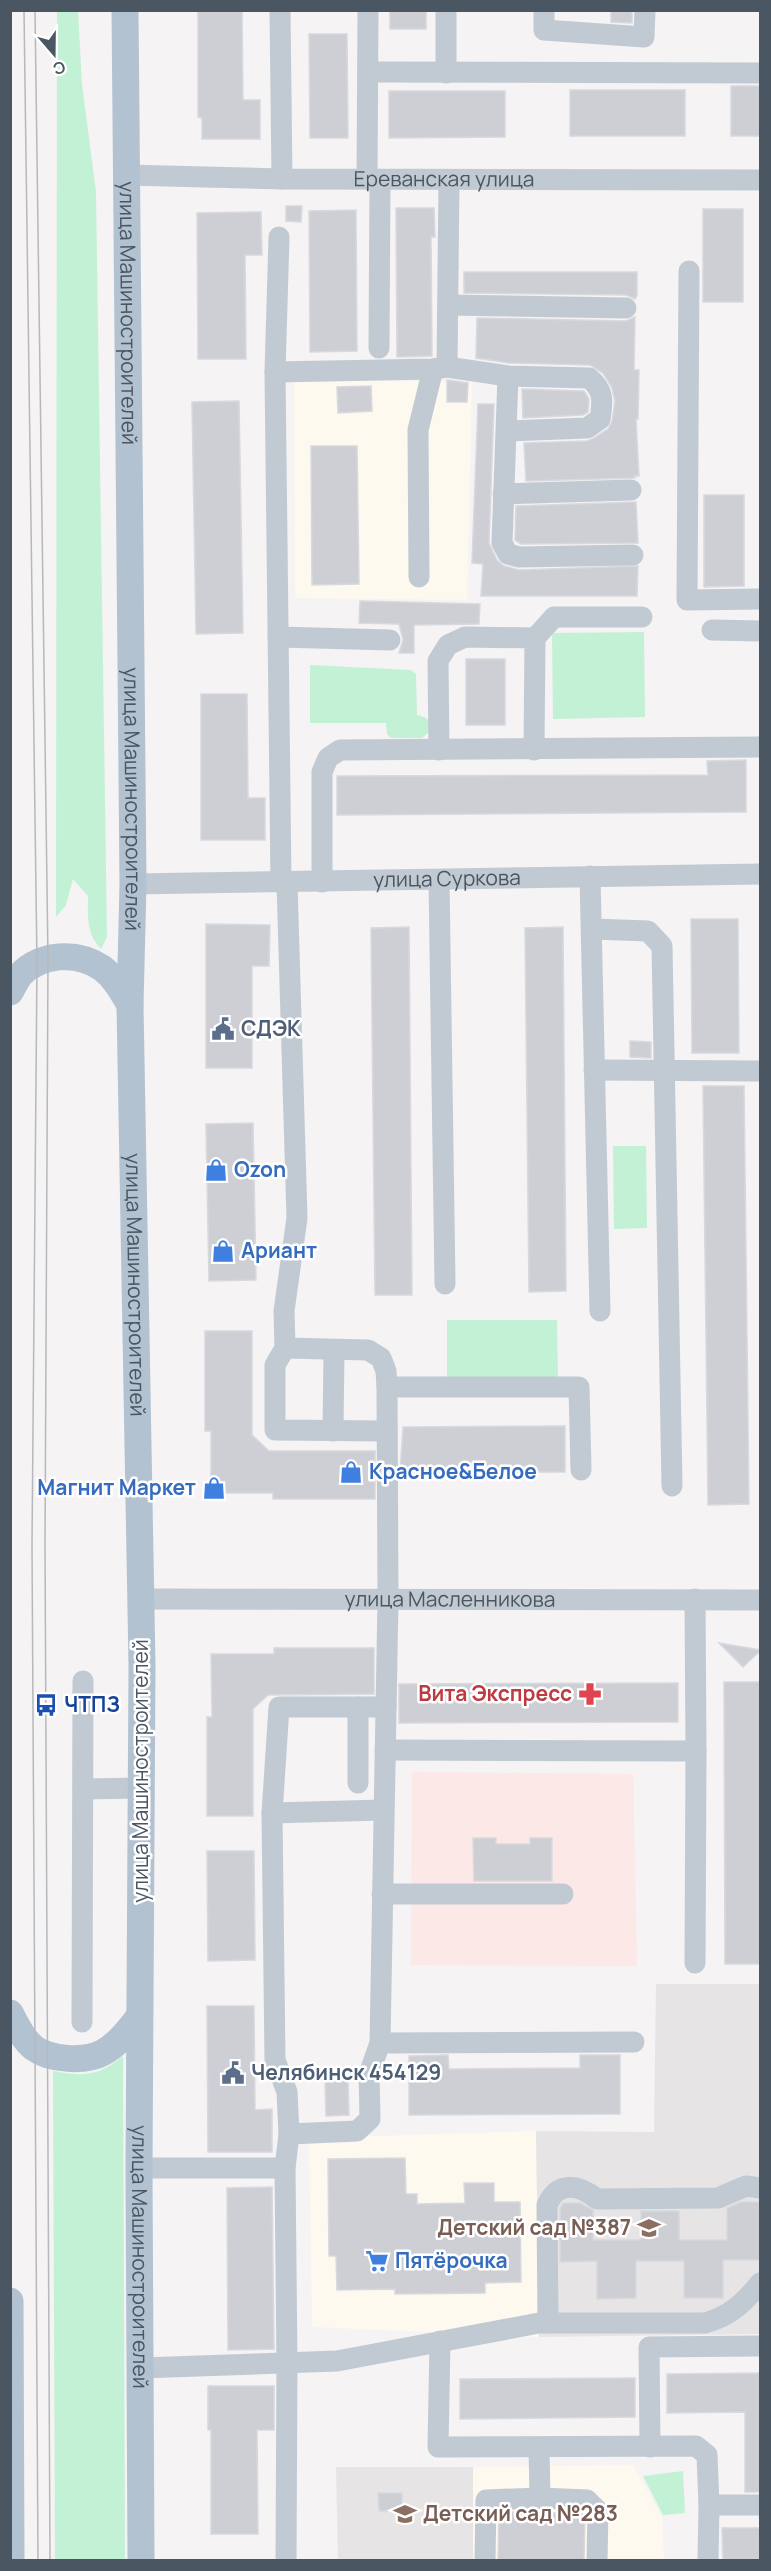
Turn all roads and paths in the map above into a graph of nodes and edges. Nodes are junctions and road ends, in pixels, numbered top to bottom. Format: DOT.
graph roads {
  1 [pos="125,10"];
  2 [pos="280,10"];
  3 [pos="368,10"];
  4 [pos="446,10"];
  5 [pos="544,10"];
  6 [pos="645,10"];
  7 [pos="369,72"];
  8 [pos="446,73"];
  9 [pos="760,73"];
  10 [pos="126,175"];
  11 [pos="282,179"];
  12 [pos="373,179"];
  13 [pos="449,180"];
  14 [pos="760,180"];
  15 [pos="279,237"];
  16 [pos="689,271"];
  17 [pos="448,305"];
  18 [pos="626,308"];
  19 [pos="379,348"];
  20 [pos="440,368"];
  21 [pos="275,372"];
  22 [pos="508,376"];
  23 [pos="507,431"];
  24 [pos="631,490"];
  25 [pos="503,494"];
  26 [pos="633,555"];
  27 [pos="419,577"];
  28 [pos="760,599"];
  29 [pos="642,617"];
  30 [pos="712,630"];
  31 [pos="760,631"];
  32 [pos="278,637"];
  33 [pos="535,638"];
  34 [pos="390,640"];
  35 [pos="760,747"];
  36 [pos="440,750"];
  37 [pos="534,750"];
  38 [pos="760,874"];
  39 [pos="590,876"];
  40 [pos="439,880"];
  41 [pos="322,882"];
  42 [pos="284,883"];
  43 [pos="133,884"];
  44 [pos="592,929"];
  45 [pos="10,992"];
  46 [pos="130,1005"];
  47 [pos="594,1070"];
  48 [pos="666,1071"];
  49 [pos="760,1071"];
  50 [pos="445,1284"];
  51 [pos="600,1311"];
  52 [pos="285,1348"];
  53 [pos="334,1351"];
  54 [pos="387,1387"];
  55 [pos="333,1431"];
  56 [pos="387,1431"];
  57 [pos="581,1470"];
  58 [pos="672,1486"];
  59 [pos="141,1599"];
  60 [pos="695,1599"];
  61 [pos="388,1600"];
  62 [pos="760,1600"];
  63 [pos="83,1681"];
  64 [pos="358,1707"];
  65 [pos="386,1707"];
  66 [pos="385,1750"];
  67 [pos="696,1751"];
  68 [pos="358,1783"];
  69 [pos="141,1788"];
  70 [pos="82,1789"];
  71 [pos="383,1810"];
  72 [pos="272,1813"];
  73 [pos="382,1894"];
  74 [pos="563,1894"];
  75 [pos="695,1963"];
  76 [pos="10,2013"];
  77 [pos="139,2017"];
  78 [pos="82,2022"];
  79 [pos="634,2042"];
  80 [pos="380,2043"];
  81 [pos="289,2134"];
  82 [pos="139,2168"];
  83 [pos="285,2168"];
  84 [pos="760,2188"];
  85 [pos="760,2283"];
  86 [pos="10,2301"];
  87 [pos="548,2323"];
  88 [pos="440,2341"];
  89 [pos="760,2346"];
  90 [pos="287,2364"];
  91 [pos="141,2368"];
  92 [pos="650,2447"];
  93 [pos="539,2448"];
  94 [pos="540,2498"];
  95 [pos="709,2505"];
  96 [pos="760,2505"];
  97 [pos="11,2560"];
  98 [pos="141,2560"];
  99 [pos="286,2560"];
  100 [pos="485,2560"];
  101 [pos="597,2560"];
  102 [pos="708,2560"];
  1 -- 10 [label="main road, улица Машиностроителей"];
  2 -- 11 [label="street"];
  3 -- 7 [label="street"];
  4 -- 8 [label="street"];
  5 -- 6 [label="street"];
  7 -- 8 [label="street"];
  7 -- 12 [label="street"];
  8 -- 9 [label="street"];
  10 -- 11 [label="street, Ереванская улица"];
  10 -- 43 [label="main road, улица Машиностроителей"];
  11 -- 12 [label="street, Ереванская улица"];
  12 -- 13 [label="street, Ереванская улица"];
  12 -- 19 [label="street"];
  13 -- 14 [label="street, Ереванская улица"];
  13 -- 17 [label="street"];
  15 -- 21 [label="street"];
  16 -- 28 [label="street"];
  17 -- 18 [label="street"];
  17 -- 20 [label="street"];
  20 -- 21 [label="street"];
  20 -- 22 [label="street"];
  20 -- 27 [label="street"];
  21 -- 32 [label="street"];
  22 -- 23 [label="street"];
  22 -- 23 [label="street"];
  23 -- 25 [label="street"];
  24 -- 25 [label="street"];
  25 -- 26 [label="street"];
  29 -- 33 [label="street"];
  30 -- 31 [label="street"];
  32 -- 34 [label="street"];
  32 -- 42 [label="street"];
  33 -- 36 [label="street"];
  33 -- 37 [label="street"];
  35 -- 37 [label="street"];
  36 -- 37 [label="street"];
  36 -- 41 [label="street"];
  38 -- 39 [label="street, улица Суркова"];
  39 -- 40 [label="street, улица Суркова"];
  39 -- 44 [label="street"];
  40 -- 41 [label="street, улица Суркова"];
  40 -- 50 [label="street"];
  41 -- 42 [label="street, улица Суркова"];
  42 -- 43 [label="street, улица Суркова"];
  42 -- 52 [label="street"];
  43 -- 46 [label="main road, улица Машиностроителей"];
  44 -- 47 [label="street"];
  44 -- 48 [label="street"];
  45 -- 46 [label="main road"];
  46 -- 59 [label="main road, улица Машиностроителей"];
  47 -- 48 [label="street"];
  47 -- 51 [label="street"];
  48 -- 49 [label="street"];
  48 -- 58 [label="street"];
  52 -- 53 [label="street"];
  52 -- 55 [label="street"];
  53 -- 54 [label="street"];
  53 -- 55 [label="street"];
  54 -- 56 [label="street"];
  54 -- 57 [label="street"];
  55 -- 56 [label="street"];
  56 -- 61 [label="street"];
  59 -- 61 [label="street, улица Масленникова"];
  59 -- 69 [label="main road, улица Машиностроителей"];
  60 -- 61 [label="street, улица Масленникова"];
  60 -- 62 [label="street, улица Масленникова"];
  60 -- 67 [label="street"];
  61 -- 65 [label="street"];
  63 -- 70 [label="street"];
  64 -- 65 [label="street"];
  64 -- 68 [label="street"];
  64 -- 72 [label="street"];
  65 -- 66 [label="street"];
  66 -- 67 [label="street"];
  66 -- 71 [label="street"];
  67 -- 75 [label="street"];
  69 -- 70 [label="street"];
  69 -- 77 [label="main road, улица Машиностроителей"];
  70 -- 78 [label="street"];
  71 -- 72 [label="street"];
  71 -- 73 [label="street"];
  72 -- 81 [label="street"];
  73 -- 74 [label="street"];
  73 -- 80 [label="street"];
  76 -- 77 [label="main road"];
  77 -- 82 [label="main road, улица Машиностроителей"];
  79 -- 80 [label="street"];
  80 -- 81 [label="street"];
  81 -- 83 [label="street"];
  82 -- 83 [label="street"];
  82 -- 91 [label="main road, улица Машиностроителей"];
  83 -- 90 [label="street"];
  84 -- 87 [label="street"];
  85 -- 87 [label="street"];
  86 -- 97 [label="main road"];
  87 -- 88 [label="street"];
  88 -- 90 [label="street"];
  88 -- 93 [label="street"];
  89 -- 92 [label="street"];
  90 -- 91 [label="street"];
  90 -- 99 [label="street"];
  91 -- 98 [label="main road, улица Машиностроителей"];
  92 -- 93 [label="street"];
  92 -- 95 [label="street"];
  93 -- 94 [label="street"];
  94 -- 100 [label="street"];
  94 -- 101 [label="street"];
  95 -- 96 [label="street"];
  95 -- 102 [label="street"];
}
